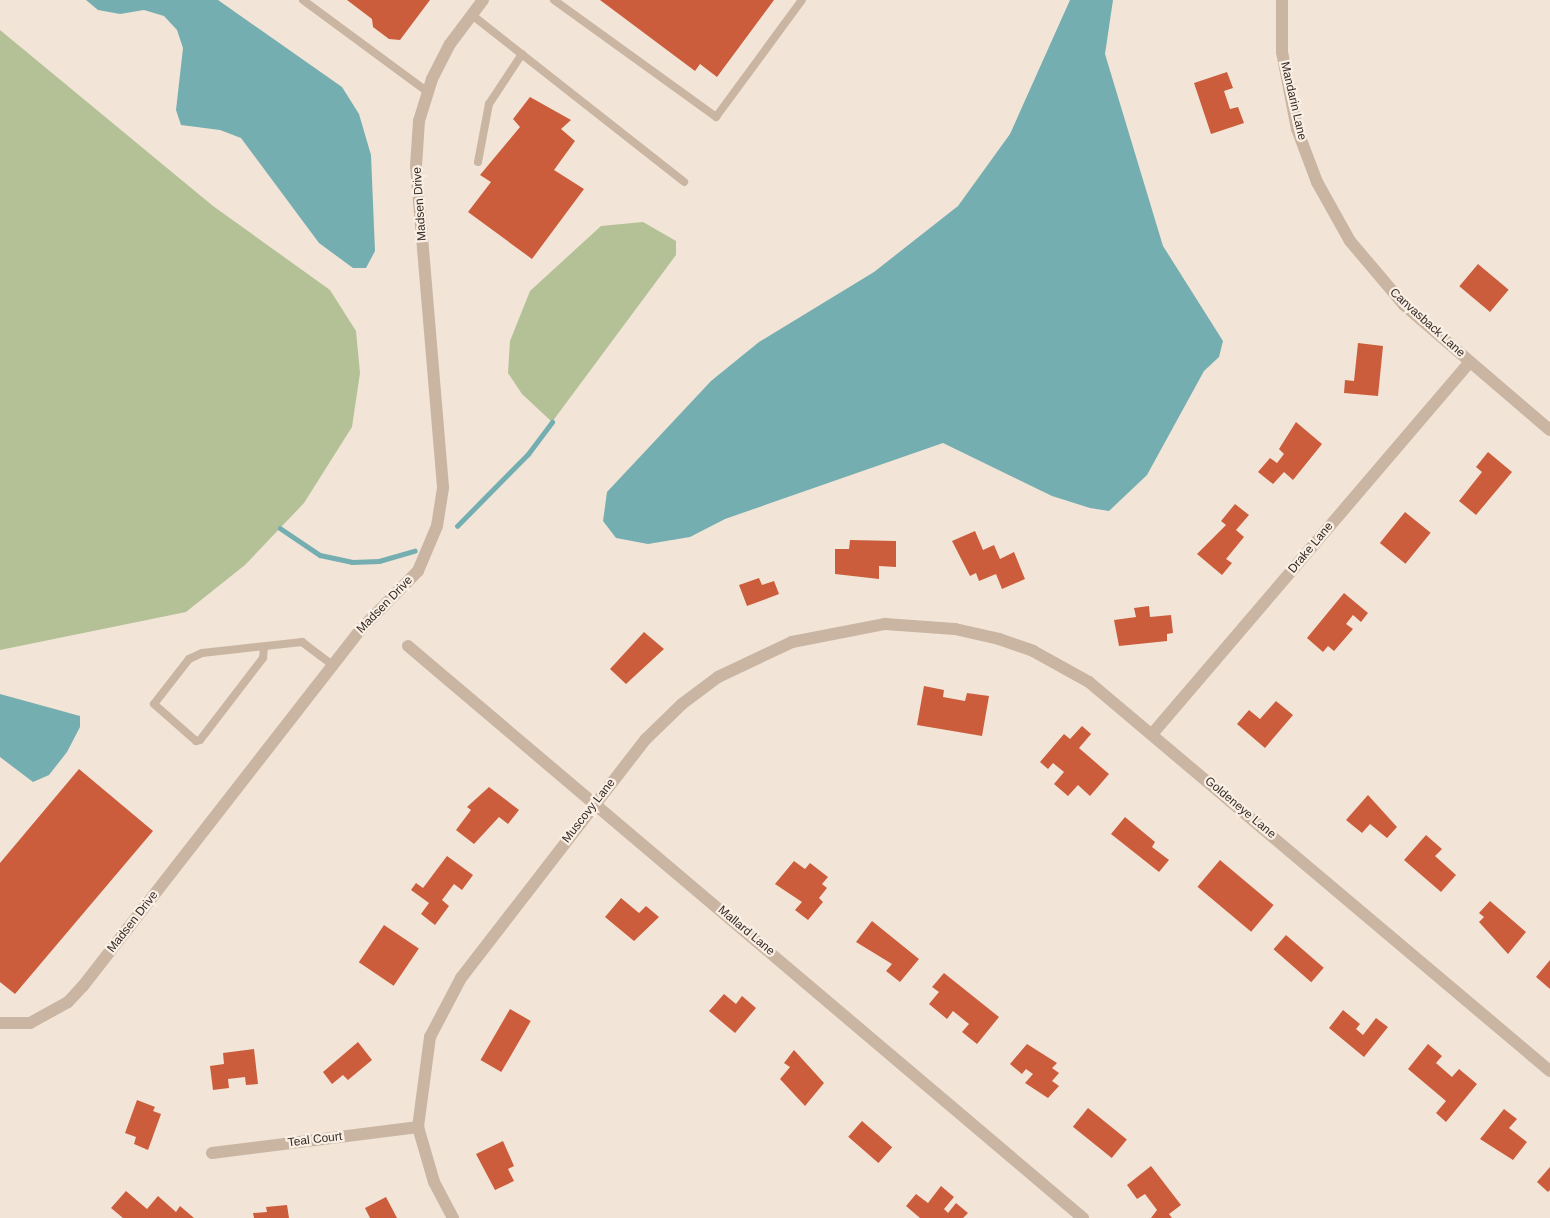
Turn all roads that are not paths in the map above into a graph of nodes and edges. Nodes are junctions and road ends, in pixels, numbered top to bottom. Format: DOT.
graph roads {
  1 [pos="303,0"];
  2 [pos="483,0"];
  3 [pos="554,0"];
  4 [pos="802,0"];
  5 [pos="1282,0"];
  6 [pos="472,15"];
  7 [pos="522,54"];
  8 [pos="428,92"];
  9 [pos="478,162"];
  10 [pos="684,182"];
  11 [pos="1325,198"];
  12 [pos="1470,362"];
  13 [pos="1550,430"];
  14 [pos="890,624"];
  15 [pos="408,646"];
  16 [pos="264,647"];
  17 [pos="332,665"];
  18 [pos="1153,733"];
  19 [pos="595,804"];
  20 [pos="0,1024"];
  21 [pos="1550,1071"];
  22 [pos="418,1128"];
  23 [pos="212,1153"];
  24 [pos="453,1218"];
  25 [pos="1083,1218"];
  1 -- 8 [label="lane"];
  2 -- 6 [label="street, Madsen Drive"];
  3 -- 4 [label="lane"];
  5 -- 11 [label="street, Mandarin Lane"];
  6 -- 7 [label="lane"];
  6 -- 8 [label="street, Madsen Drive"];
  7 -- 9 [label="lane"];
  7 -- 10 [label="lane"];
  8 -- 17 [label="street, Madsen Drive"];
  11 -- 12 [label="street, Canvasback Lane"];
  12 -- 13 [label="street, Canvasback Lane"];
  12 -- 18 [label="street, Drake Lane"];
  14 -- 18 [label="street, Goldeneye Lane"];
  14 -- 19 [label="street, Muscovy Lane"];
  15 -- 19 [label="street, Mallard Lane"];
  16 -- 16 [label="lane"];
  16 -- 17 [label="lane"];
  17 -- 20 [label="street, Madsen Drive"];
  18 -- 21 [label="street, Goldeneye Lane"];
  19 -- 22 [label="street, Muscovy Lane"];
  19 -- 25 [label="street, Mallard Lane"];
  22 -- 23 [label="street, Teal Court"];
  22 -- 24 [label="street"];
}
